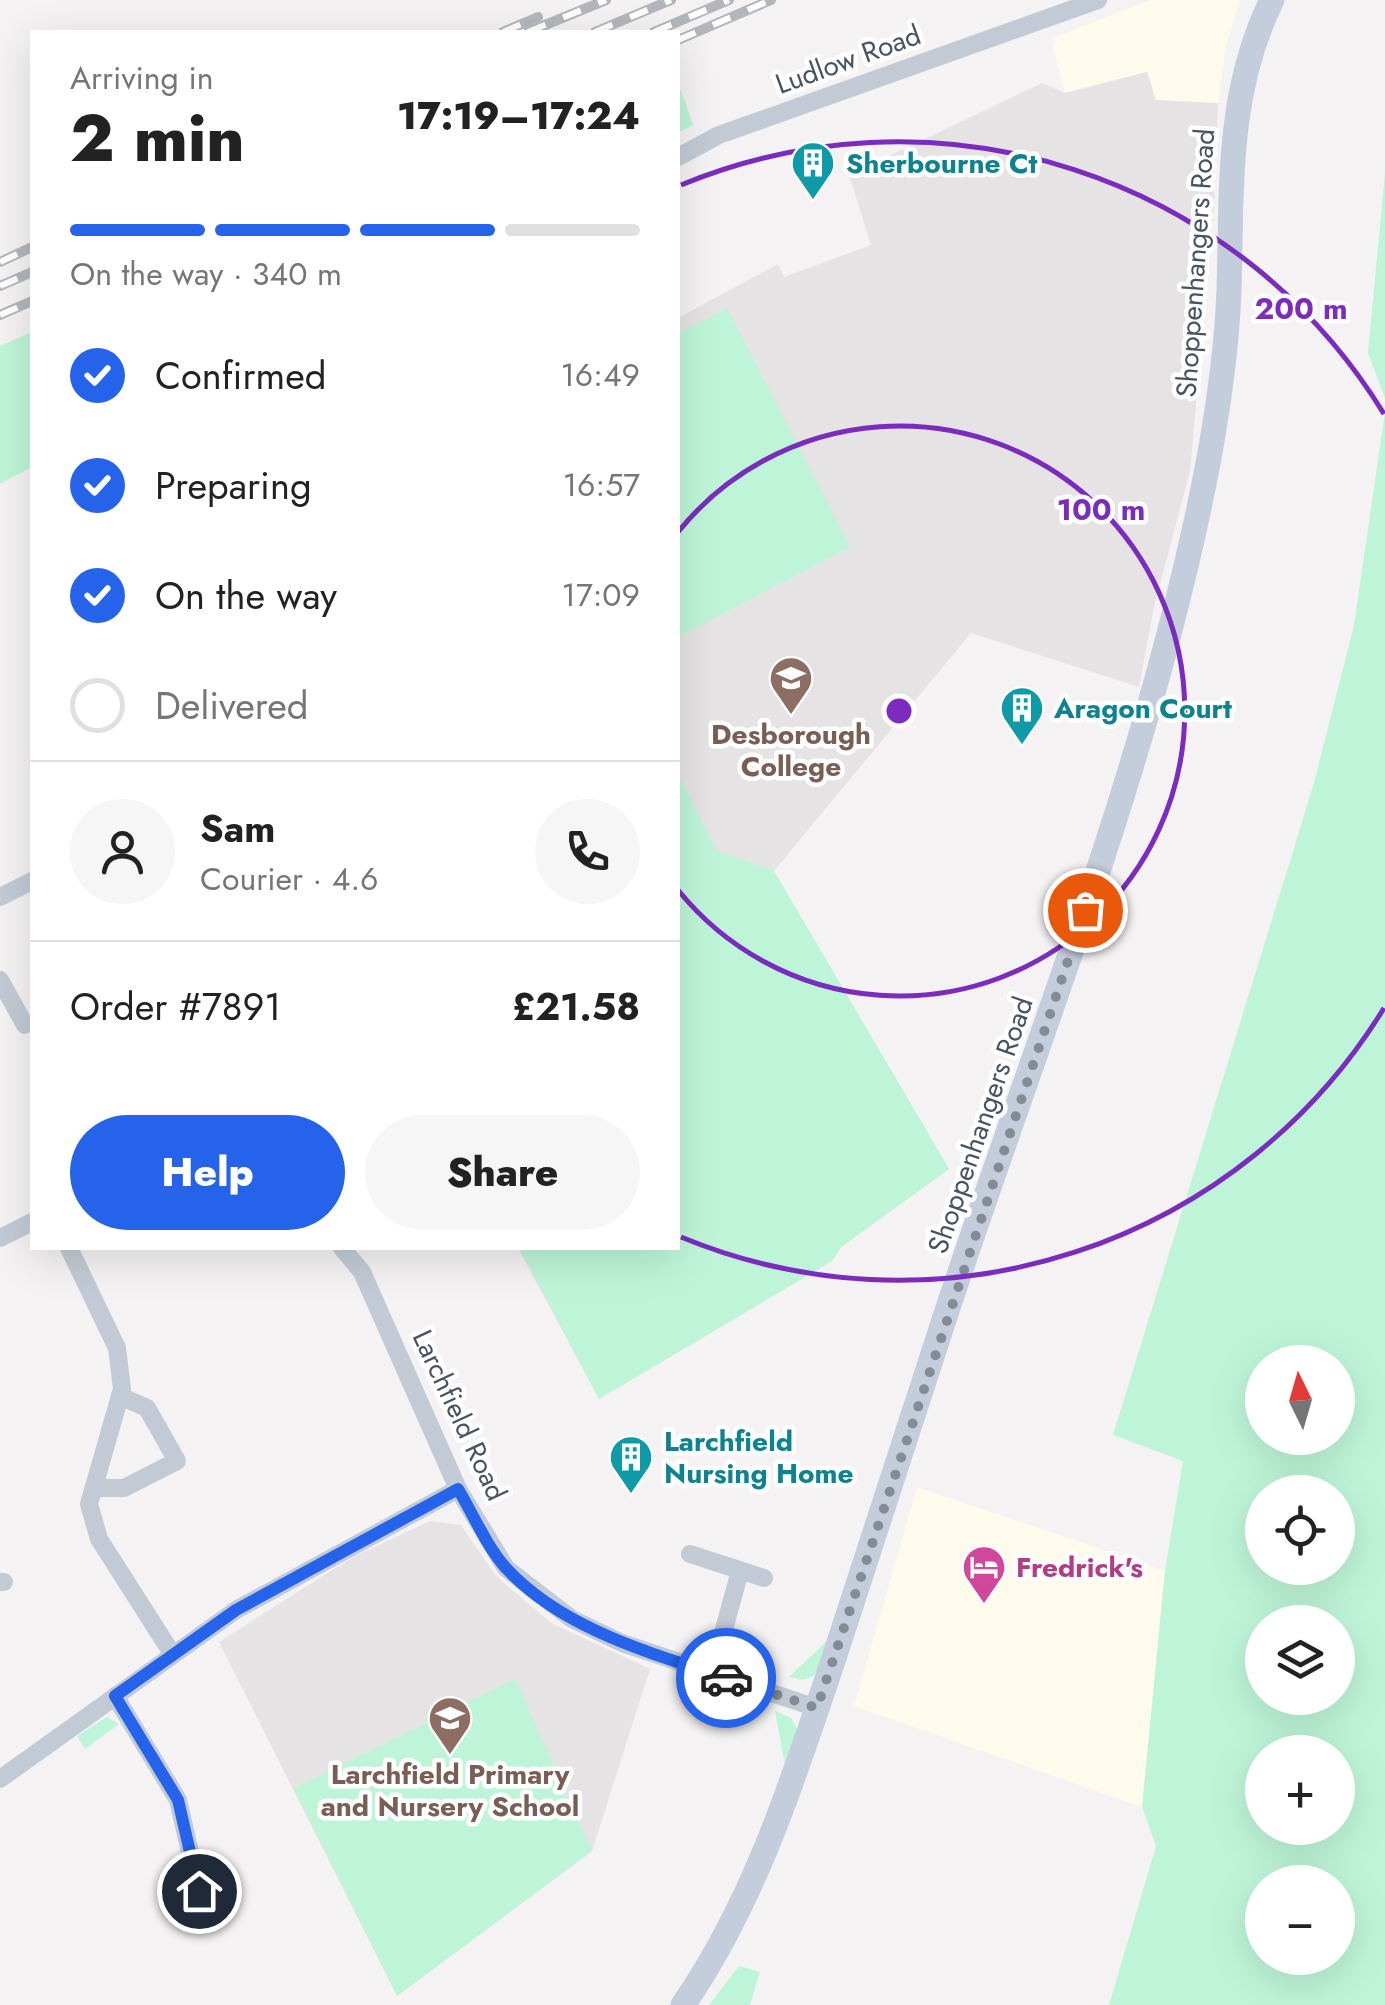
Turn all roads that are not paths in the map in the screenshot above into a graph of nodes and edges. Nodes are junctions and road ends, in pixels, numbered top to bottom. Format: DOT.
graph roads {
  1 [pos="1098,0"];
  2 [pos="1272,0"];
  3 [pos="680,156"];
  4 [pos="30,882"];
  5 [pos="0,897"];
  6 [pos="0,980"];
  7 [pos="25,1024"];
  8 [pos="30,1223"];
  9 [pos="0,1238"];
  10 [pos="70,1250"];
  11 [pos="344,1250"];
  12 [pos="120,1396"];
  13 [pos="94,1488"];
  14 [pos="458,1489"];
  15 [pos="690,1554"];
  16 [pos="740,1571"];
  17 [pos="764,1578"];
  18 [pos="174,1655"];
  19 [pos="712,1673"];
  20 [pos="115,1696"];
  21 [pos="817,1708"];
  22 [pos="0,1779"];
  23 [pos="199,1891"];
  24 [pos="173,1896"];
  25 [pos="220,1904"];
  26 [pos="683,2005"];
  1 -- 3 [label="street, Ludlow Road"];
  2 -- 21 [label="street, Shoppenhangers Road"];
  4 -- 5 [label="street"];
  6 -- 7 [label="street"];
  8 -- 9 [label="street"];
  10 -- 12 [label="street"];
  11 -- 14 [label="street, Larchfield Road"];
  12 -- 13 [label="street"];
  12 -- 13 [label="street"];
  13 -- 18 [label="street"];
  14 -- 18 [label="street"];
  14 -- 19 [label="street, Larchfield Road"];
  15 -- 16 [label="street"];
  16 -- 17 [label="street"];
  16 -- 19 [label="street"];
  18 -- 20 [label="street"];
  19 -- 21 [label="street, Larchfield Road"];
  20 -- 22 [label="street"];
  20 -- 23 [label="street"];
  21 -- 26 [label="street, Shoppenhangers Road"];
  23 -- 24 [label="street"];
  23 -- 25 [label="street"];
}
